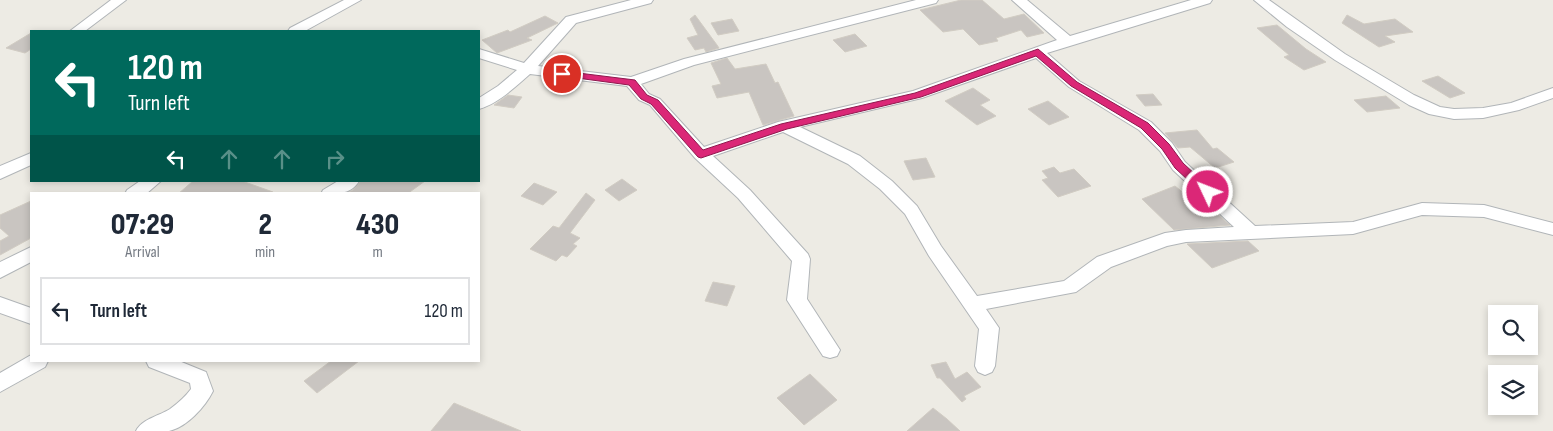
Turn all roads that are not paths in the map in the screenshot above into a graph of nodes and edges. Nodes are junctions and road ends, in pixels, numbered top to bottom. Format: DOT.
graph roads {
  1 [pos="119,0"];
  2 [pos="354,0"];
  3 [pos="646,0"];
  4 [pos="931,0"];
  5 [pos="1019,0"];
  6 [pos="1205,0"];
  7 [pos="1261,0"];
  8 [pos="77,30"];
  9 [pos="297,30"];
  10 [pos="1067,41"];
  11 [pos="1038,52"];
  12 [pos="480,53"];
  13 [pos="527,69"];
  14 [pos="632,82"];
  15 [pos="1553,93"];
  16 [pos="480,103"];
  17 [pos="784,126"];
  18 [pos="701,154"];
  19 [pos="30,158"];
  20 [pos="0,173"];
  21 [pos="151,182"];
  22 [pos="349,182"];
  23 [pos="136,192"];
  24 [pos="332,192"];
  25 [pos="1553,229"];
  26 [pos="1251,233"];
  27 [pos="30,255"];
  28 [pos="0,271"];
  29 [pos="972,304"];
  30 [pos="0,305"];
  31 [pos="30,316"];
  32 [pos="830,350"];
  33 [pos="36,362"];
  34 [pos="159,362"];
  35 [pos="985,366"];
  36 [pos="0,383"];
  37 [pos="147,431"];
  1 -- 8 [label="street"];
  2 -- 9 [label="street"];
  3 -- 13 [label="street"];
  4 -- 14 [label="street"];
  5 -- 10 [label="street"];
  6 -- 10 [label="street"];
  7 -- 15 [label="street"];
  10 -- 11 [label="street"];
  11 -- 17 [label="street"];
  11 -- 26 [label="street"];
  12 -- 13 [label="street"];
  13 -- 14 [label="street"];
  13 -- 16 [label="street"];
  14 -- 18 [label="street"];
  17 -- 18 [label="street"];
  17 -- 29 [label="street"];
  18 -- 32 [label="street"];
  19 -- 20 [label="street"];
  21 -- 23 [label="street"];
  22 -- 24 [label="street"];
  25 -- 26 [label="street"];
  26 -- 29 [label="street"];
  27 -- 28 [label="street"];
  29 -- 35 [label="street"];
  30 -- 31 [label="street"];
  33 -- 36 [label="street"];
  34 -- 37 [label="street"];
}
